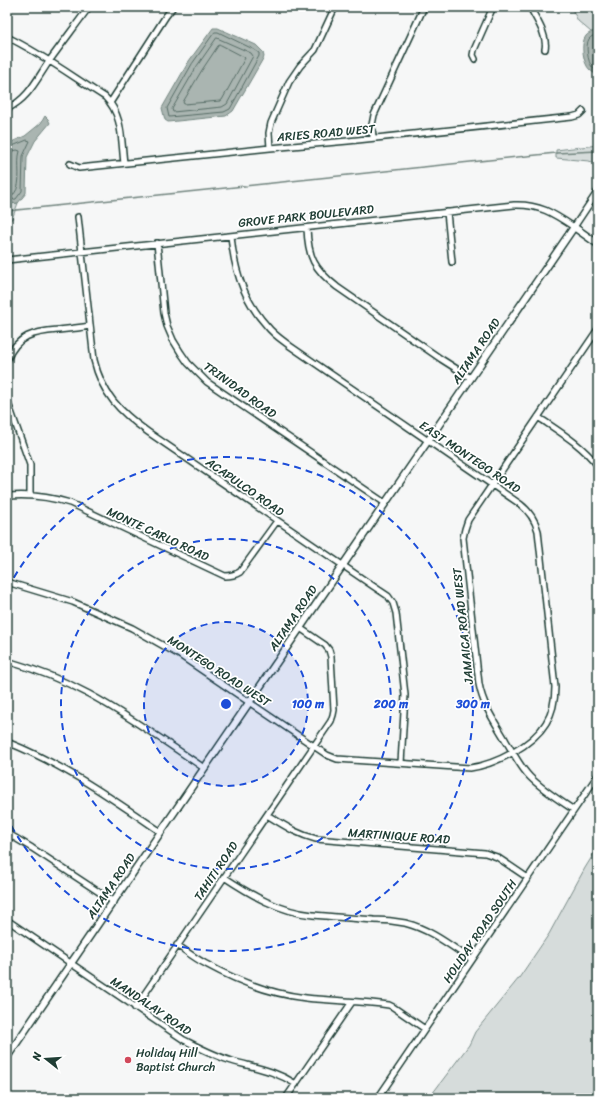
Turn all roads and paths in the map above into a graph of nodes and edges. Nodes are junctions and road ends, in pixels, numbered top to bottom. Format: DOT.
graph roads {
  1 [pos="89,7"];
  2 [pos="173,7"];
  3 [pos="335,7"];
  4 [pos="424,7"];
  5 [pos="493,7"];
  6 [pos="530,7"];
  7 [pos="7,37"];
  8 [pos="545,49"];
  9 [pos="475,60"];
  10 [pos="49,61"];
  11 [pos="110,103"];
  12 [pos="7,109"];
  13 [pos="583,111"];
  14 [pos="373,138"];
  15 [pos="270,148"];
  16 [pos="124,163"];
  17 [pos="70,164"];
  18 [pos="598,192"];
  19 [pos="447,212"];
  20 [pos="78,216"];
  21 [pos="574,227"];
  22 [pos="307,228"];
  23 [pos="231,236"];
  24 [pos="157,243"];
  25 [pos="598,244"];
  26 [pos="81,252"];
  27 [pos="7,260"];
  28 [pos="452,262"];
  29 [pos="89,326"];
  30 [pos="598,329"];
  31 [pos="7,360"];
  32 [pos="471,378"];
  33 [pos="7,400"];
  34 [pos="538,417"];
  35 [pos="428,441"];
  36 [pos="598,466"];
  37 [pos="492,485"];
  38 [pos="30,495"];
  39 [pos="7,496"];
  40 [pos="385,503"];
  41 [pos="277,521"];
  42 [pos="343,565"];
  43 [pos="7,582"];
  44 [pos="300,628"];
  45 [pos="7,661"];
  46 [pos="249,702"];
  47 [pos="7,742"];
  48 [pos="314,746"];
  49 [pos="513,752"];
  50 [pos="400,763"];
  51 [pos="204,768"];
  52 [pos="598,775"];
  53 [pos="574,810"];
  54 [pos="267,815"];
  55 [pos="161,832"];
  56 [pos="7,833"];
  57 [pos="224,877"];
  58 [pos="528,878"];
  59 [pos="114,902"];
  60 [pos="7,920"];
  61 [pos="177,945"];
  62 [pos="472,960"];
  63 [pos="71,964"];
  64 [pos="352,1002"];
  65 [pos="135,1008"];
  66 [pos="425,1029"];
  67 [pos="7,1057"];
  68 [pos="296,1084"];
  69 [pos="286,1098"];
  70 [pos="378,1098"];
  1 -- 10 [label="street"];
  2 -- 11 [label="street"];
  3 -- 15 [label="street"];
  4 -- 14 [label="street"];
  5 -- 9 [label="street"];
  6 -- 8 [label="street"];
  7 -- 10 [label="street"];
  10 -- 11 [label="street"];
  10 -- 12 [label="street"];
  11 -- 16 [label="street"];
  13 -- 14 [label="street, ARIES ROAD WEST"];
  14 -- 15 [label="street, ARIES ROAD WEST"];
  15 -- 16 [label="street, ARIES ROAD WEST"];
  16 -- 17 [label="street, ARIES ROAD WEST"];
  18 -- 21 [label="street, ALTAMA ROAD"];
  19 -- 21 [label="street, GROVE PARK BOULEVARD"];
  19 -- 22 [label="street, GROVE PARK BOULEVARD"];
  19 -- 28 [label="street"];
  20 -- 26 [label="street, ACAPULCO ROAD"];
  21 -- 25 [label="street, GROVE PARK BOULEVARD"];
  21 -- 32 [label="street, ALTAMA ROAD"];
  22 -- 23 [label="street, GROVE PARK BOULEVARD"];
  22 -- 32 [label="street"];
  23 -- 24 [label="street, GROVE PARK BOULEVARD"];
  23 -- 35 [label="street, EAST MONTEGO ROAD"];
  24 -- 26 [label="street, GROVE PARK BOULEVARD"];
  24 -- 40 [label="street, TRINIDAD ROAD"];
  26 -- 27 [label="street, GROVE PARK BOULEVARD"];
  26 -- 29 [label="street, ACAPULCO ROAD"];
  29 -- 31 [label="street"];
  29 -- 41 [label="street, ACAPULCO ROAD"];
  30 -- 34 [label="street, JAMAICA ROAD WEST"];
  32 -- 35 [label="street, ALTAMA ROAD"];
  33 -- 38 [label="street"];
  34 -- 36 [label="street"];
  34 -- 37 [label="street, JAMAICA ROAD WEST"];
  35 -- 37 [label="street, EAST MONTEGO ROAD"];
  35 -- 40 [label="street, ALTAMA ROAD"];
  37 -- 49 [label="street, JAMAICA ROAD WEST"];
  37 -- 49 [label="street, EAST MONTEGO ROAD"];
  38 -- 39 [label="street, MONTE CARLO ROAD"];
  38 -- 41 [label="street, MONTE CARLO ROAD"];
  40 -- 42 [label="street, ALTAMA ROAD"];
  41 -- 42 [label="street, ACAPULCO ROAD"];
  42 -- 44 [label="street, ALTAMA ROAD"];
  42 -- 50 [label="street, ACAPULCO ROAD"];
  43 -- 46 [label="street, MONTEGO ROAD WEST"];
  44 -- 46 [label="street, ALTAMA ROAD"];
  44 -- 48 [label="street, TAHITI ROAD"];
  45 -- 51 [label="street"];
  46 -- 48 [label="street, MONTEGO ROAD WEST"];
  46 -- 51 [label="street, ALTAMA ROAD"];
  47 -- 55 [label="street"];
  48 -- 50 [label="street, MONTEGO ROAD WEST"];
  48 -- 54 [label="street, TAHITI ROAD"];
  49 -- 50 [label="street, MONTEGO ROAD WEST"];
  49 -- 53 [label="street, JAMAICA ROAD WEST"];
  51 -- 55 [label="street, ALTAMA ROAD"];
  52 -- 53 [label="street, HOLIDAY ROAD SOUTH"];
  53 -- 58 [label="street, HOLIDAY ROAD SOUTH"];
  54 -- 57 [label="street, TAHITI ROAD"];
  54 -- 58 [label="street, MARTINIQUE ROAD"];
  55 -- 59 [label="street, ALTAMA ROAD"];
  56 -- 59 [label="street"];
  57 -- 61 [label="street, TAHITI ROAD"];
  57 -- 62 [label="street"];
  58 -- 62 [label="street, HOLIDAY ROAD SOUTH"];
  59 -- 63 [label="street, ALTAMA ROAD"];
  60 -- 63 [label="street, MANDALAY ROAD"];
  61 -- 64 [label="street"];
  61 -- 65 [label="street, TAHITI ROAD"];
  62 -- 66 [label="street, HOLIDAY ROAD SOUTH"];
  63 -- 65 [label="street, MANDALAY ROAD"];
  63 -- 67 [label="street, ALTAMA ROAD"];
  64 -- 66 [label="street"];
  64 -- 68 [label="street"];
  65 -- 68 [label="street, MANDALAY ROAD"];
  66 -- 70 [label="street, HOLIDAY ROAD SOUTH"];
  68 -- 69 [label="street"];
}
